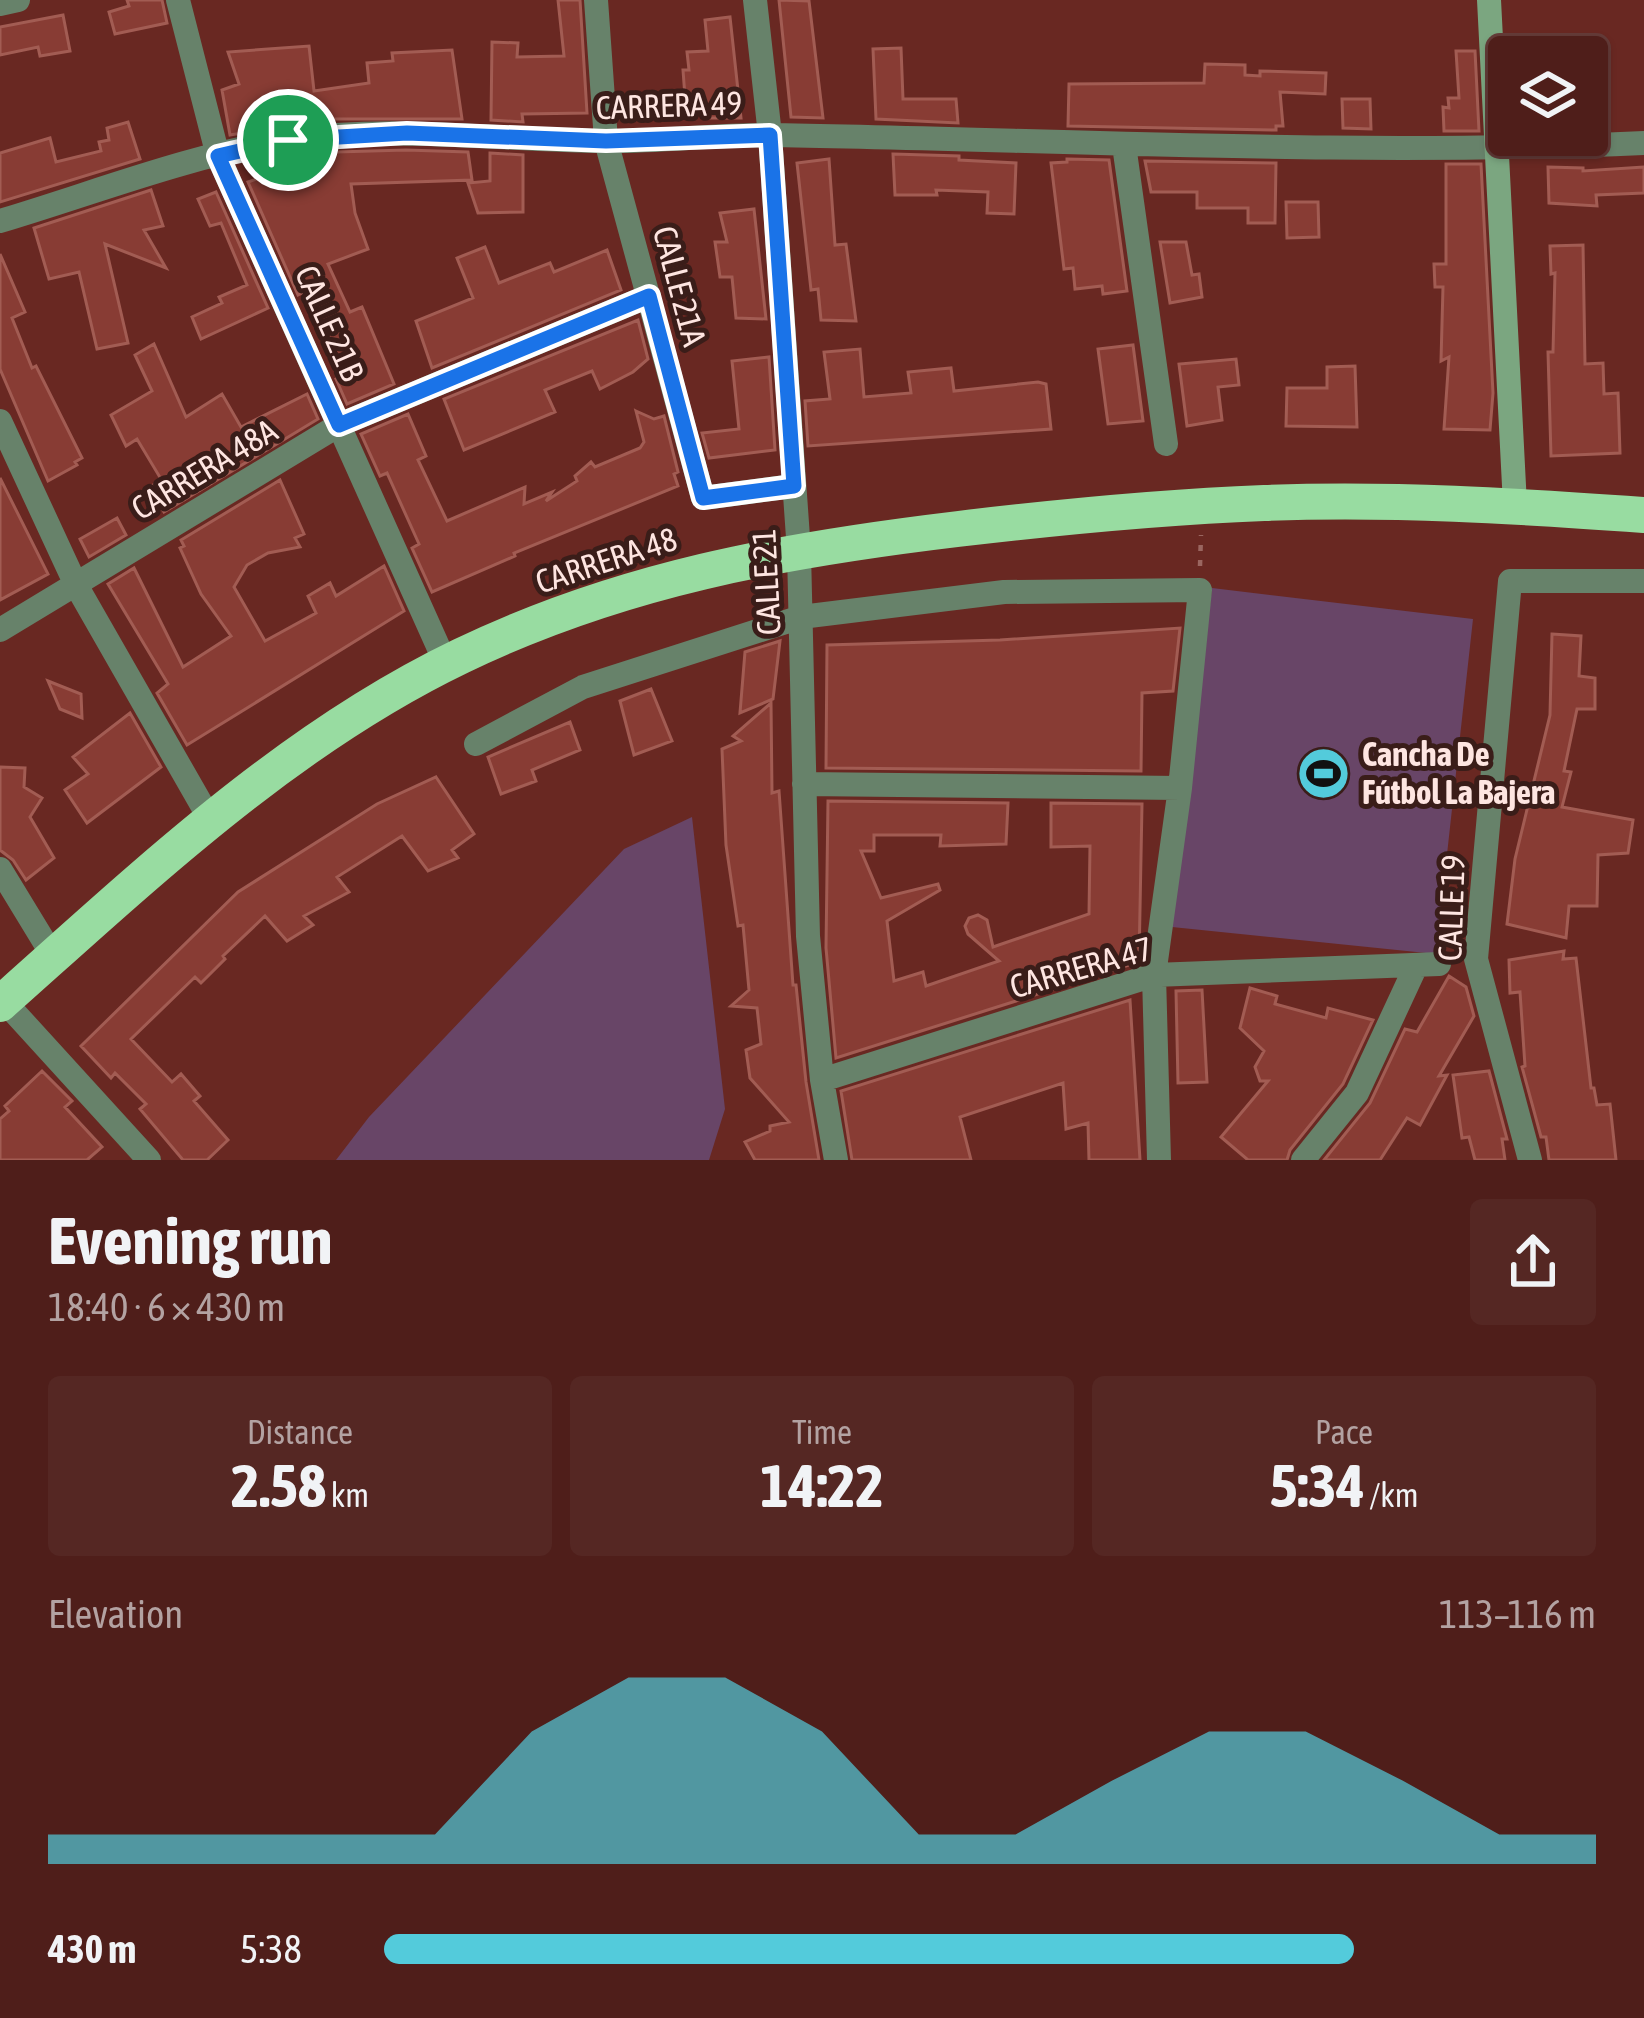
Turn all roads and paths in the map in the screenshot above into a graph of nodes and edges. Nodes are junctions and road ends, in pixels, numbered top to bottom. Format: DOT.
graph roads {
  1 [pos="18,0"];
  2 [pos="178,0"];
  3 [pos="596,0"];
  4 [pos="755,0"];
  5 [pos="1489,0"];
  6 [pos="0,4"];
  7 [pos="1490,36"];
  8 [pos="770,135"];
  9 [pos="606,141"];
  10 [pos="1644,143"];
  11 [pos="1124,145"];
  12 [pos="1608,145"];
  13 [pos="1488,150"];
  14 [pos="218,156"];
  15 [pos="1495,156"];
  16 [pos="0,221"];
  17 [pos="649,296"];
  18 [pos="0,421"];
  19 [pos="339,425"];
  20 [pos="1166,444"];
  21 [pos="794,486"];
  22 [pos="1515,505"];
  23 [pos="1202,507"];
  24 [pos="1644,515"];
  25 [pos="799,552"];
  26 [pos="1644,581"];
  27 [pos="76,585"];
  28 [pos="1200,590"];
  29 [pos="801,617"];
  30 [pos="0,630"];
  31 [pos="446,664"];
  32 [pos="476,744"];
  33 [pos="804,784"];
  34 [pos="1180,788"];
  35 [pos="211,821"];
  36 [pos="0,869"];
  37 [pos="53,956"];
  38 [pos="1154,975"];
  39 [pos="2,1002"];
  40 [pos="821,1080"];
  41 [pos="149,1160"];
  42 [pos="836,1160"];
  43 [pos="1159,1160"];
  44 [pos="1303,1160"];
  45 [pos="1530,1160"];
  1 -- 6 [label="street"];
  2 -- 14 [label="street, CALLE 21B"];
  3 -- 9 [label="street, CALLE 21A"];
  4 -- 8 [label="street, CALLE 21"];
  5 -- 7 [label="street"];
  8 -- 9 [label="street, CARRERA 49"];
  8 -- 11 [label="street, CARRERA 49"];
  8 -- 21 [label="street, CALLE 21"];
  9 -- 14 [label="street, CARRERA 49"];
  9 -- 17 [label="street, CALLE 21A"];
  10 -- 12 [label="street, CARRERA 49"];
  11 -- 13 [label="street, CARRERA 49"];
  11 -- 20 [label="street"];
  14 -- 16 [label="street, CARRERA 49"];
  14 -- 19 [label="street, CALLE 21B"];
  15 -- 22 [label="street"];
  17 -- 19 [label="street, CARRERA 48A"];
  17 -- 21 [label="street, CALLE 21A"];
  18 -- 27 [label="street"];
  19 -- 27 [label="street, CARRERA 48A"];
  19 -- 31 [label="street, CALLE 21B"];
  21 -- 25 [label="street, CALLE 21"];
  22 -- 23 [label="highway, CARRERA 48"];
  22 -- 24 [label="highway, CARRERA 48"];
  23 -- 25 [label="highway, CARRERA 48"];
  23 -- 28 [label="path"];
  25 -- 29 [label="street, CALLE 21"];
  25 -- 31 [label="highway, CARRERA 48"];
  26 -- 45 [label="street, CALLE 19"];
  27 -- 30 [label="street, CARRERA 48A"];
  27 -- 35 [label="street"];
  28 -- 29 [label="street"];
  28 -- 34 [label="street"];
  29 -- 32 [label="street"];
  29 -- 33 [label="street, CALLE 21"];
  31 -- 35 [label="highway, CARRERA 48"];
  33 -- 34 [label="street"];
  33 -- 40 [label="street, CALLE 21"];
  34 -- 38 [label="street"];
  35 -- 37 [label="highway, CARRERA 48"];
  36 -- 37 [label="street"];
  37 -- 39 [label="highway, CARRERA 48"];
  38 -- 40 [label="street, CARRERA 47"];
  38 -- 43 [label="street"];
  38 -- 44 [label="street, CARRERA 47"];
  39 -- 41 [label="street"];
  40 -- 42 [label="street, CALLE 21"];
}
